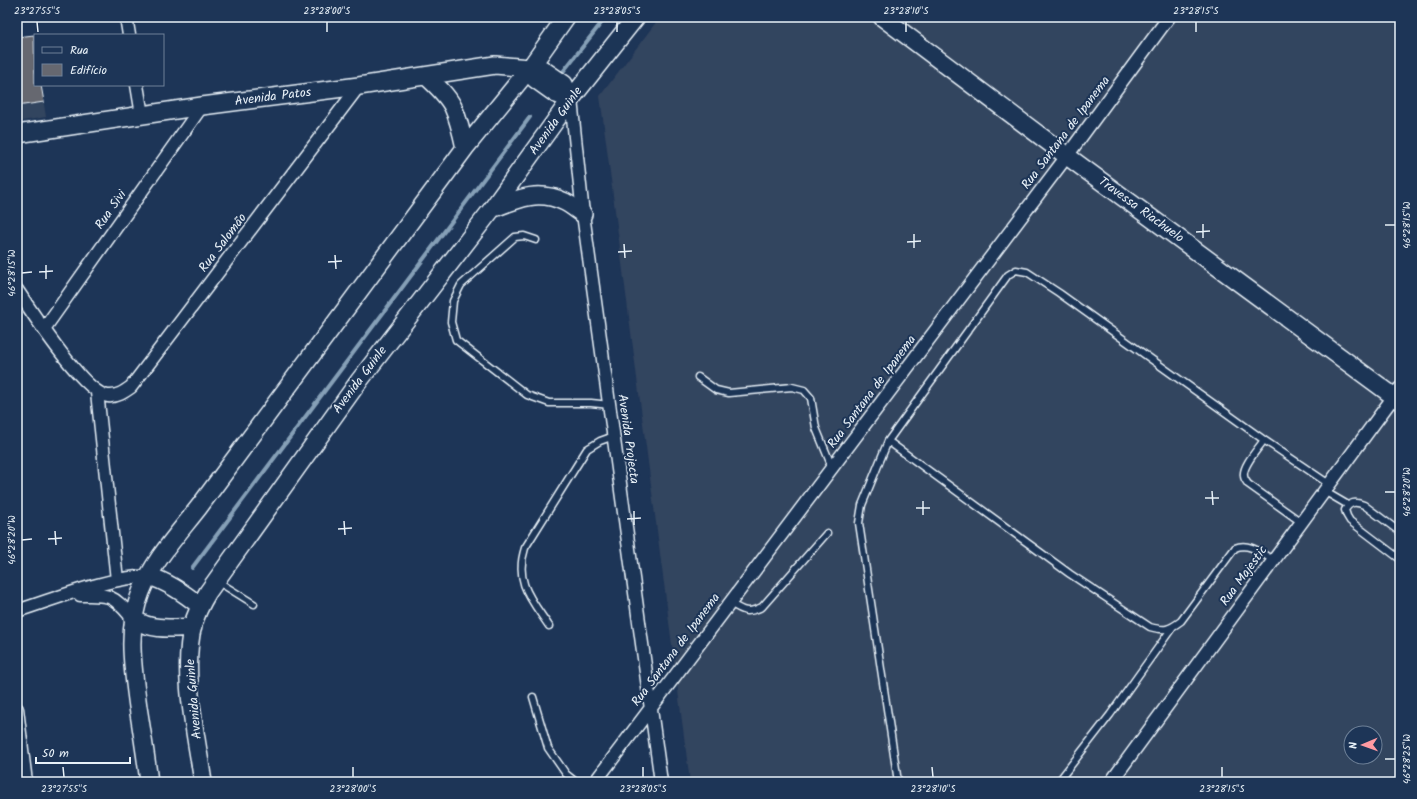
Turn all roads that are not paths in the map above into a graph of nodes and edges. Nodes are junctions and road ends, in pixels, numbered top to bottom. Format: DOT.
graph roads {
  1 [pos="126,17"];
  2 [pos="566,17"];
  3 [pos="636,17"];
  4 [pos="882,17"];
  5 [pos="1169,17"];
  6 [pos="129,34"];
  7 [pos="530,68"];
  8 [pos="426,76"];
  9 [pos="137,86"];
  10 [pos="359,86"];
  11 [pos="571,99"];
  12 [pos="202,106"];
  13 [pos="142,115"];
  14 [pos="17,134"];
  15 [pos="465,148"];
  16 [pos="1067,156"];
  17 [pos="492,209"];
  18 [pos="583,214"];
  19 [pos="536,240"];
  20 [pos="17,290"];
  21 [pos="44,329"];
  22 [pos="698,377"];
  23 [pos="98,392"];
  24 [pos="1398,395"];
  25 [pos="610,405"];
  26 [pos="614,436"];
  27 [pos="888,440"];
  28 [pos="1264,440"];
  29 [pos="832,467"];
  30 [pos="1327,488"];
  31 [pos="1348,505"];
  32 [pos="1301,522"];
  33 [pos="1400,532"];
  34 [pos="827,533"];
  35 [pos="1400,559"];
  36 [pos="1273,560"];
  37 [pos="148,576"];
  38 [pos="117,580"];
  39 [pos="216,580"];
  40 [pos="66,595"];
  41 [pos="730,603"];
  42 [pos="254,604"];
  43 [pos="200,606"];
  44 [pos="17,611"];
  45 [pos="133,619"];
  46 [pos="193,626"];
  47 [pos="549,626"];
  48 [pos="1172,628"];
  49 [pos="533,697"];
  50 [pos="651,707"];
  51 [pos="17,709"];
  52 [pos="26,782"];
  53 [pos="149,782"];
  54 [pos="203,782"];
  55 [pos="576,782"];
  56 [pos="595,782"];
  57 [pos="662,782"];
  58 [pos="898,782"];
  59 [pos="1058,782"];
  60 [pos="1111,782"];
  1 -- 6 [label="street"];
  2 -- 7 [label="street"];
  3 -- 11 [label="street, Avenida Guinle"];
  4 -- 16 [label="street, Travessa Riachuelo"];
  5 -- 16 [label="street, Rua Santana de Ipanema"];
  7 -- 8 [label="street, Avenida Patos"];
  7 -- 11 [label="street"];
  7 -- 15 [label="street"];
  8 -- 10 [label="street, Avenida Patos"];
  8 -- 15 [label="street"];
  9 -- 13 [label="street"];
  10 -- 12 [label="street, Avenida Patos"];
  10 -- 23 [label="street, Rua Salomão"];
  11 -- 17 [label="street, Avenida Guinle"];
  11 -- 18 [label="street, Avenida Projecta"];
  12 -- 13 [label="street, Avenida Patos"];
  12 -- 21 [label="street, Rua Sivi"];
  13 -- 14 [label="street, Avenida Patos"];
  15 -- 37 [label="street"];
  16 -- 24 [label="street, Travessa Riachuelo"];
  16 -- 29 [label="street, Rua Santana de Ipanema"];
  17 -- 18 [label="street"];
  17 -- 39 [label="street, Avenida Guinle"];
  18 -- 25 [label="street, Avenida Projecta"];
  19 -- 25 [label="lane"];
  20 -- 21 [label="street"];
  21 -- 23 [label="street"];
  22 -- 29 [label="lane"];
  23 -- 38 [label="street"];
  24 -- 30 [label="street, Rua Majestic"];
  25 -- 26 [label="street, Avenida Projecta"];
  26 -- 47 [label="lane"];
  26 -- 50 [label="street, Avenida Projecta"];
  27 -- 28 [label="lane"];
  27 -- 48 [label="lane"];
  27 -- 58 [label="lane"];
  28 -- 30 [label="lane"];
  28 -- 32 [label="lane"];
  29 -- 41 [label="street, Rua Santana de Ipanema"];
  30 -- 31 [label="lane"];
  30 -- 32 [label="street, Rua Majestic"];
  31 -- 33 [label="lane"];
  31 -- 35 [label="lane"];
  32 -- 36 [label="street, Rua Majestic"];
  34 -- 41 [label="lane"];
  36 -- 48 [label="lane"];
  36 -- 60 [label="street, Rua Majestic"];
  37 -- 38 [label="street"];
  37 -- 43 [label="street"];
  37 -- 45 [label="street"];
  38 -- 40 [label="street"];
  39 -- 42 [label="lane"];
  39 -- 43 [label="street, Avenida Guinle"];
  40 -- 44 [label="street"];
  40 -- 45 [label="street"];
  41 -- 50 [label="street, Rua Santana de Ipanema"];
  43 -- 46 [label="street, Avenida Guinle"];
  45 -- 46 [label="street"];
  45 -- 53 [label="street"];
  46 -- 54 [label="street, Avenida Guinle"];
  48 -- 59 [label="lane"];
  49 -- 55 [label="lane"];
  50 -- 56 [label="street, Rua Santana de Ipanema"];
  50 -- 57 [label="street, Avenida Projecta"];
  51 -- 52 [label="street"];
}
